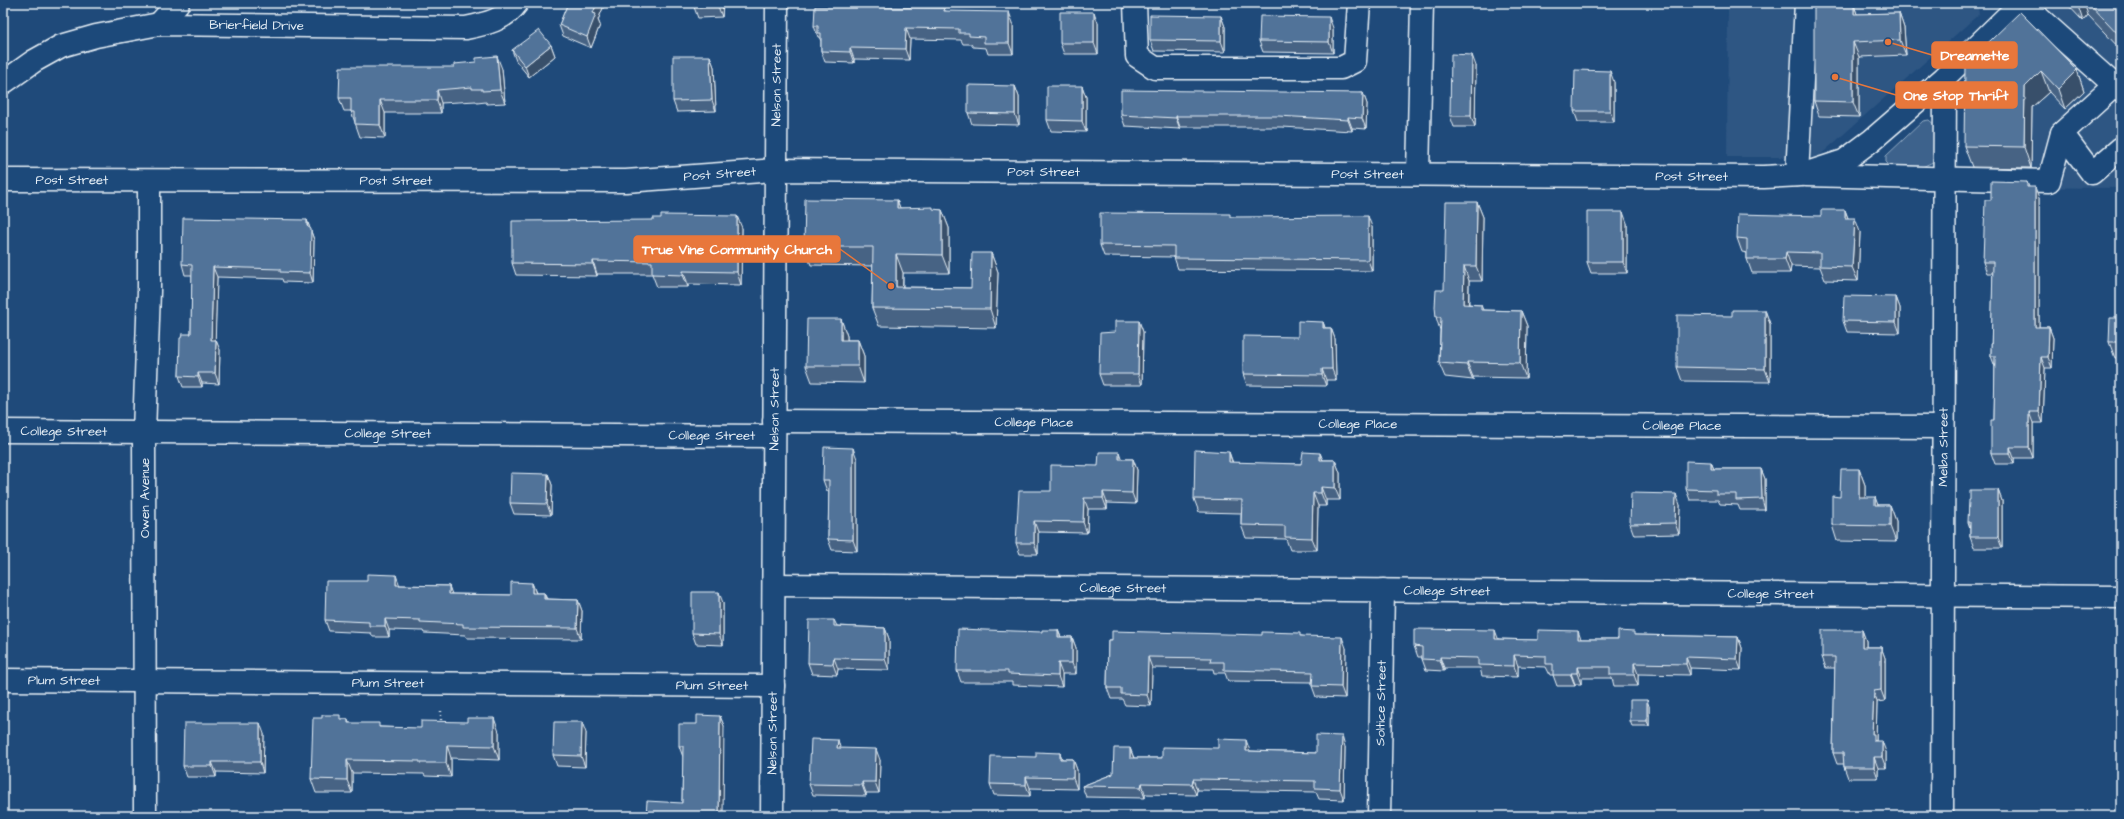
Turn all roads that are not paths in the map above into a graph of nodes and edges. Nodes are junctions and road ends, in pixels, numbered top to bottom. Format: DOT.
graph roads {
  1 [pos="178,3"];
  2 [pos="517,3"];
  3 [pos="776,3"];
  4 [pos="1135,3"];
  5 [pos="1359,3"];
  6 [pos="1422,3"];
  7 [pos="1806,3"];
  8 [pos="2021,3"];
  9 [pos="2026,3"];
  10 [pos="160,24"];
  11 [pos="1945,77"];
  12 [pos="3,83"];
  13 [pos="2118,88"];
  14 [pos="2062,133"];
  15 [pos="2121,148"];
  16 [pos="775,170"];
  17 [pos="1418,174"];
  18 [pos="1799,175"];
  19 [pos="1944,177"];
  20 [pos="3,180"];
  21 [pos="149,181"];
  22 [pos="1943,427"];
  23 [pos="774,428"];
  24 [pos="3,432"];
  25 [pos="144,432"];
  26 [pos="774,585"];
  27 [pos="1383,590"];
  28 [pos="1943,596"];
  29 [pos="2121,597"];
  30 [pos="3,680"];
  31 [pos="146,682"];
  32 [pos="773,686"];
  33 [pos="145,816"];
  34 [pos="772,816"];
  35 [pos="1379,816"];
  36 [pos="1942,816"];
  1 -- 10 [label="street"];
  2 -- 10 [label="street, Brierfield Drive"];
  3 -- 16 [label="street, Nelson Street"];
  4 -- 5 [label="street"];
  6 -- 17 [label="street"];
  7 -- 18 [label="street"];
  8 -- 11 [label="street, Post Street"];
  9 -- 13 [label="street"];
  10 -- 12 [label="street, Brierfield Drive"];
  11 -- 18 [label="street, Post Street"];
  11 -- 19 [label="street, Melba Street"];
  13 -- 14 [label="street"];
  14 -- 15 [label="street"];
  14 -- 19 [label="street"];
  16 -- 17 [label="street, Post Street"];
  16 -- 21 [label="street, Post Street"];
  16 -- 23 [label="street, Nelson Street"];
  17 -- 18 [label="street, Post Street"];
  18 -- 19 [label="street"];
  19 -- 22 [label="street, Melba Street"];
  20 -- 21 [label="street, Post Street"];
  21 -- 25 [label="street, Owen Avenue"];
  22 -- 23 [label="street, College Place"];
  22 -- 28 [label="street, Melba Street"];
  23 -- 25 [label="street, College Street"];
  23 -- 26 [label="street, Nelson Street"];
  24 -- 25 [label="street, College Street"];
  25 -- 31 [label="street, Owen Avenue"];
  26 -- 27 [label="street, College Street"];
  26 -- 32 [label="street, Nelson Street"];
  27 -- 28 [label="street, College Street"];
  27 -- 35 [label="street, Soltice Street"];
  28 -- 29 [label="street, College Street"];
  28 -- 36 [label="street, Melba Street"];
  30 -- 31 [label="street, Plum Street"];
  31 -- 32 [label="street, Plum Street"];
  31 -- 33 [label="street, Owen Avenue"];
  32 -- 34 [label="street, Nelson Street"];
}
